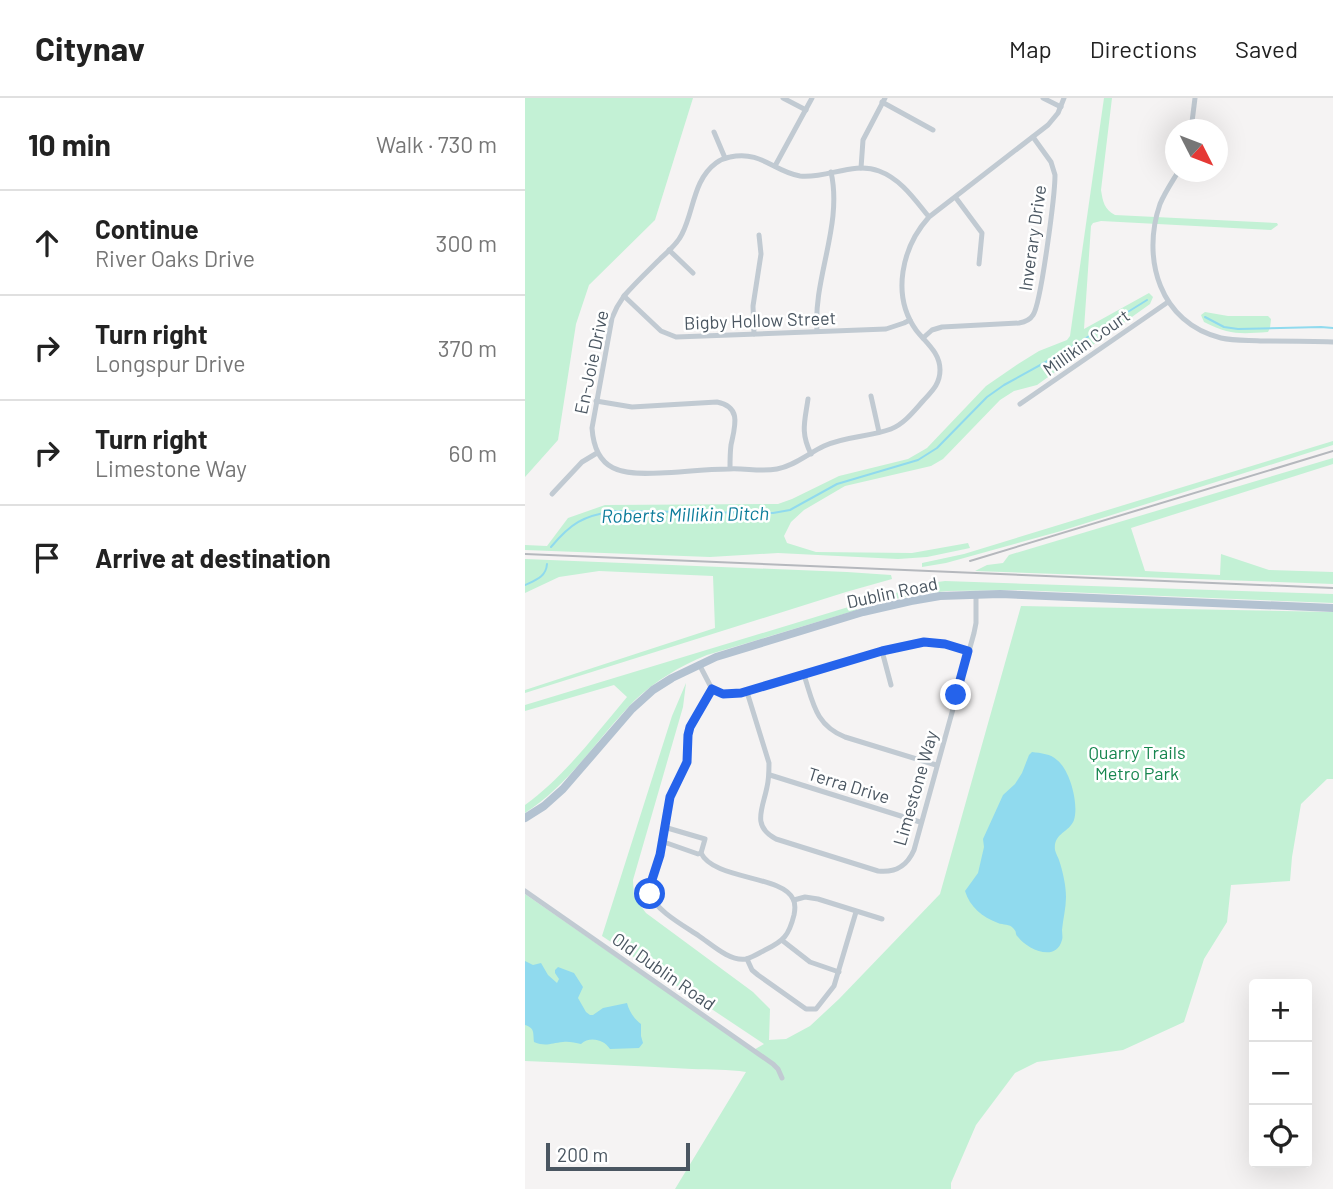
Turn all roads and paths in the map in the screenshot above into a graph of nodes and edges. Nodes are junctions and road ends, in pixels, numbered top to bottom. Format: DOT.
graph roads {
  1 [pos="783,98"];
  2 [pos="812,98"];
  3 [pos="1043,98"];
  4 [pos="1064,98"];
  5 [pos="1195,98"];
  6 [pos="884,100"];
  7 [pos="1061,107"];
  8 [pos="806,110"];
  9 [pos="1192,119"];
  10 [pos="933,130"];
  11 [pos="714,132"];
  12 [pos="1033,137"];
  13 [pos="725,158"];
  14 [pos="775,166"];
  15 [pos="861,168"];
  16 [pos="831,172"];
  17 [pos="1172,182"];
  18 [pos="955,198"];
  19 [pos="929,217"];
  20 [pos="759,235"];
  21 [pos="669,250"];
  22 [pos="979,264"];
  23 [pos="693,273"];
  24 [pos="624,296"];
  25 [pos="1168,302"];
  26 [pos="910,320"];
  27 [pos="817,331"];
  28 [pos="754,334"];
  29 [pos="923,338"];
  30 [pos="1333,342"];
  31 [pos="939,380"];
  32 [pos="946,383"];
  33 [pos="871,396"];
  34 [pos="808,399"];
  35 [pos="596,401"];
  36 [pos="737,404"];
  37 [pos="1020,404"];
  38 [pos="731,410"];
  39 [pos="879,432"];
  40 [pos="597,453"];
  41 [pos="811,454"];
  42 [pos="730,468"];
  43 [pos="552,494"];
  44 [pos="976,595"];
  45 [pos="1333,608"];
  46 [pos="882,651"];
  47 [pos="968,651"];
  48 [pos="699,664"];
  49 [pos="804,675"];
  50 [pos="891,685"];
  51 [pos="712,689"];
  52 [pos="747,692"];
  53 [pos="936,765"];
  54 [pos="770,775"];
  55 [pos="525,818"];
  56 [pos="920,822"];
  57 [pos="664,827"];
  58 [pos="661,841"];
  59 [pos="701,853"];
  60 [pos="525,891"];
  61 [pos="794,901"];
  62 [pos="856,912"];
  63 [pos="882,919"];
  64 [pos="783,941"];
  65 [pos="747,959"];
  66 [pos="838,972"];
  67 [pos="782,1078"];
  1 -- 8 [label="street"];
  2 -- 8 [label="street"];
  3 -- 7 [label="street"];
  4 -- 7 [label="street"];
  5 -- 9 [label="street"];
  6 -- 10 [label="street"];
  6 -- 15 [label="street"];
  7 -- 12 [label="street"];
  8 -- 14 [label="street"];
  11 -- 13 [label="street"];
  12 -- 18 [label="street"];
  12 -- 29 [label="street, Inverary Drive"];
  13 -- 14 [label="street"];
  13 -- 21 [label="street, En-Joie Drive"];
  14 -- 16 [label="street"];
  15 -- 16 [label="street"];
  15 -- 19 [label="street"];
  16 -- 27 [label="street"];
  17 -- 25 [label="street"];
  18 -- 19 [label="street"];
  18 -- 22 [label="street"];
  19 -- 26 [label="street"];
  20 -- 28 [label="street"];
  21 -- 23 [label="street"];
  21 -- 24 [label="street, En-Joie Drive"];
  24 -- 28 [label="street, Bigby Hollow Street"];
  24 -- 35 [label="street, En-Joie Drive"];
  25 -- 30 [label="street"];
  25 -- 37 [label="street, Millikin Court"];
  26 -- 27 [label="street, Bigby Hollow Street"];
  26 -- 29 [label="street"];
  27 -- 28 [label="street, Bigby Hollow Street"];
  29 -- 31 [label="street"];
  31 -- 32 [label="street"];
  31 -- 39 [label="street"];
  33 -- 39 [label="street"];
  34 -- 41 [label="street"];
  35 -- 38 [label="street"];
  35 -- 40 [label="street, En-Joie Drive"];
  36 -- 38 [label="street"];
  38 -- 42 [label="street"];
  39 -- 41 [label="street"];
  40 -- 42 [label="street"];
  40 -- 43 [label="street"];
  41 -- 42 [label="street"];
  44 -- 45 [label="main road, Dublin Road"];
  44 -- 47 [label="street, Limestone Way"];
  44 -- 48 [label="main road, Dublin Road"];
  46 -- 47 [label="street"];
  46 -- 49 [label="street"];
  46 -- 50 [label="street"];
  47 -- 53 [label="street, Limestone Way"];
  48 -- 51 [label="street"];
  48 -- 55 [label="main road, Dublin Road"];
  49 -- 52 [label="street"];
  49 -- 53 [label="street"];
  51 -- 52 [label="street"];
  51 -- 57 [label="street"];
  52 -- 54 [label="street"];
  53 -- 56 [label="street, Limestone Way"];
  54 -- 56 [label="street, Terra Drive"];
  54 -- 56 [label="street, Limestone Way"];
  57 -- 58 [label="street"];
  57 -- 59 [label="street"];
  58 -- 59 [label="street"];
  58 -- 65 [label="street"];
  59 -- 61 [label="street"];
  60 -- 67 [label="street, Old Dublin Road"];
  61 -- 62 [label="street"];
  61 -- 64 [label="street"];
  62 -- 63 [label="street"];
  62 -- 66 [label="street"];
  64 -- 65 [label="street"];
  64 -- 66 [label="street"];
  65 -- 66 [label="street"];
}
